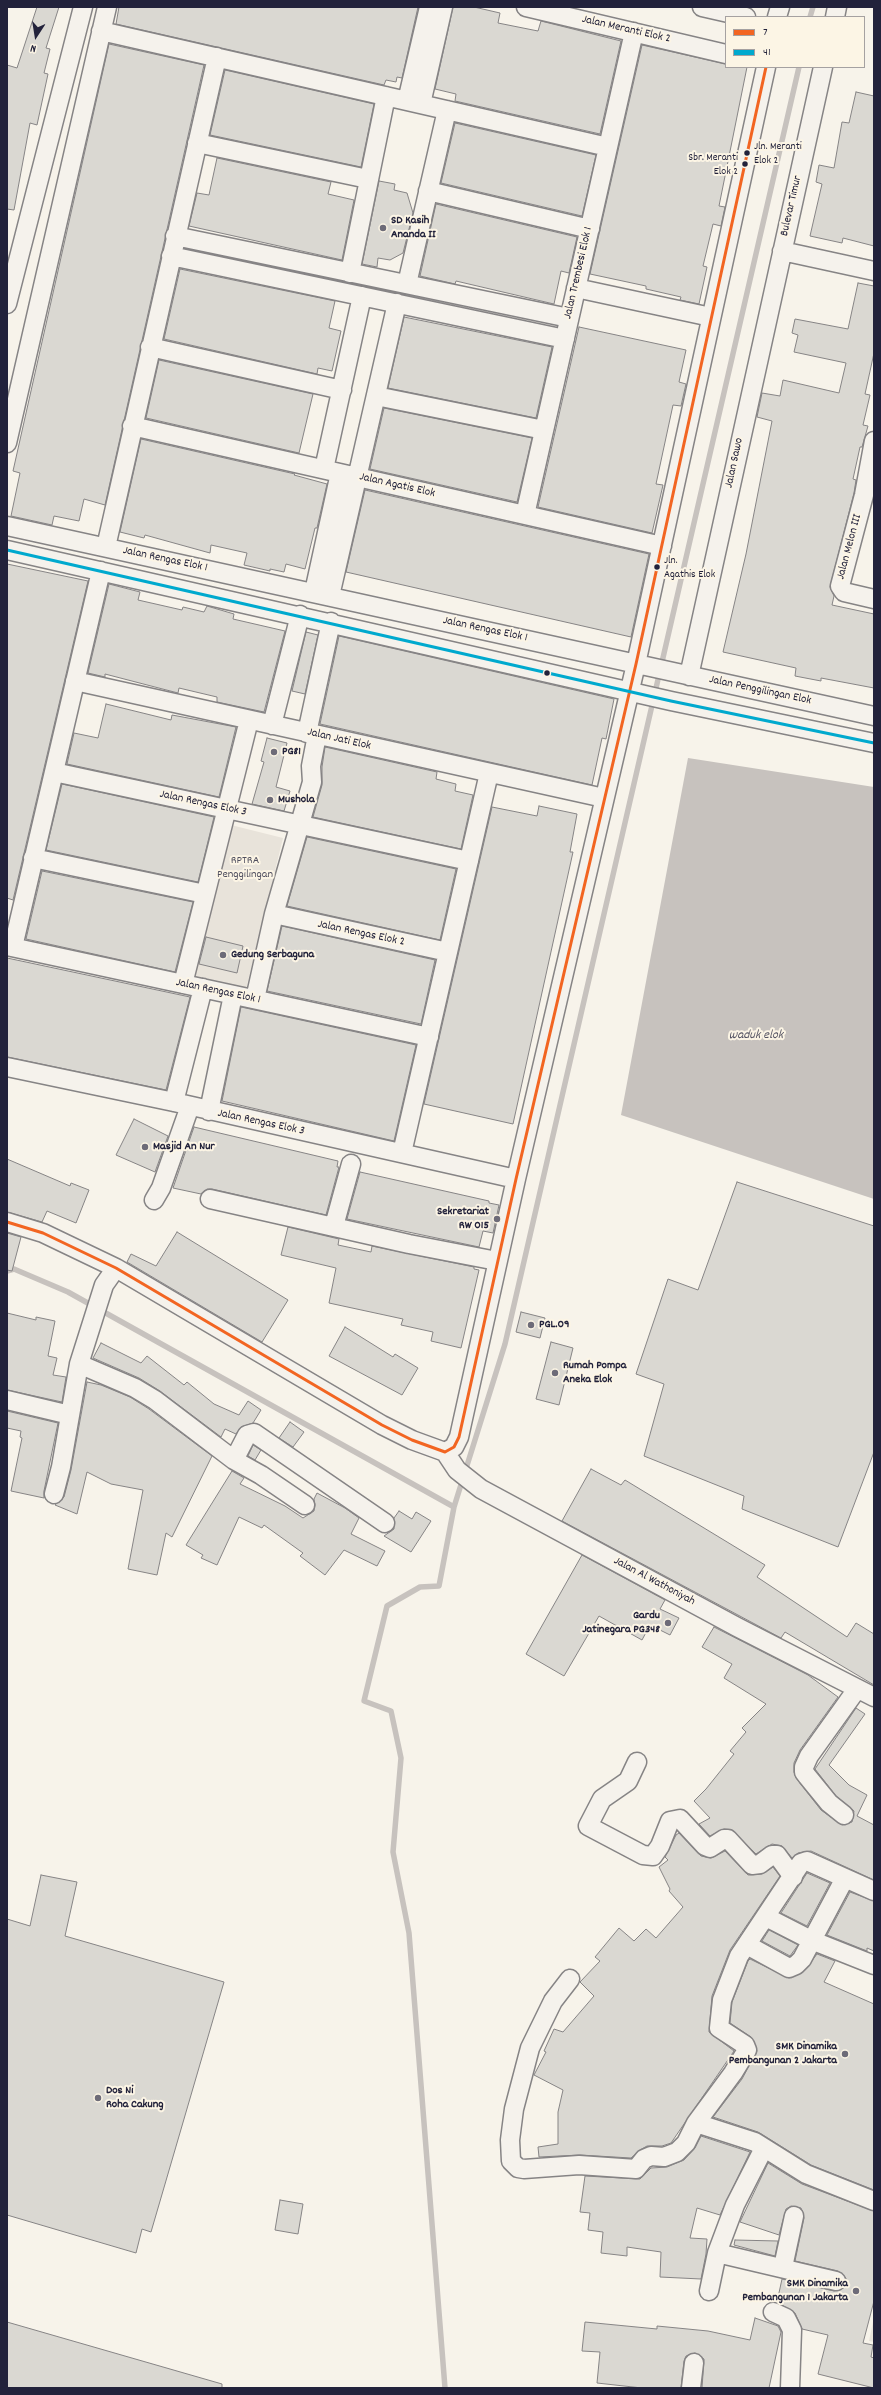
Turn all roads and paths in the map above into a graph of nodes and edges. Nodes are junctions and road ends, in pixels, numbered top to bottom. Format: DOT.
graph roads {
  1 [pos="83,7"];
  2 [pos="107,7"];
  3 [pos="429,7"];
  4 [pos="443,7"];
  5 [pos="526,7"];
  6 [pos="702,7"];
  7 [pos="742,16"];
  8 [pos="101,31"];
  9 [pos="634,32"];
  10 [pos="725,54"];
  11 [pos="217,57"];
  12 [pos="766,68"];
  13 [pos="823,68"];
  14 [pos="386,96"];
  15 [pos="414,103"];
  16 [pos="447,110"];
  17 [pos="197,143"];
  18 [pos="608,147"];
  19 [pos="368,179"];
  20 [pos="428,191"];
  21 [pos="590,229"];
  22 [pos="175,236"];
  23 [pos="782,251"];
  24 [pos="171,256"];
  25 [pos="874,271"];
  26 [pos="350,272"];
  27 [pos="407,284"];
  28 [pos="576,288"];
  29 [pos="362,296"];
  30 [pos="397,303"];
  31 [pos="7,304"];
  32 [pos="711,317"];
  33 [pos="569,318"];
  34 [pos="565,339"];
  35 [pos="150,346"];
  36 [pos="342,390"];
  37 [pos="376,396"];
  38 [pos="132,426"];
  39 [pos="544,430"];
  40 [pos="874,441"];
  41 [pos="7,443"];
  42 [pos="332,471"];
  43 [pos="358,477"];
  44 [pos="869,496"];
  45 [pos="524,515"];
  46 [pos="7,526"];
  47 [pos="662,546"];
  48 [pos="106,547"];
  49 [pos="7,550"];
  50 [pos="101,571"];
  51 [pos="322,594"];
  52 [pos="874,599"];
  53 [pos="300,615"];
  54 [pos="324,621"];
  55 [pos="641,665"];
  56 [pos="682,674"];
  57 [pos="75,681"];
  58 [pos="634,692"];
  59 [pos="874,716"];
  60 [pos="249,720"];
  61 [pos="272,725"];
  62 [pos="312,734"];
  63 [pos="874,743"];
  64 [pos="54,772"];
  65 [pos="489,773"];
  66 [pos="604,798"];
  67 [pos="226,809"];
  68 [pos="300,824"];
  69 [pos="33,858"];
  70 [pos="469,861"];
  71 [pos="205,894"];
  72 [pos="274,914"];
  73 [pos="10,946"];
  74 [pos="448,952"];
  75 [pos="183,984"];
  76 [pos="203,988"];
  77 [pos="233,995"];
  78 [pos="255,999"];
  79 [pos="429,1037"];
  80 [pos="7,1067"];
  81 [pos="182,1104"];
  82 [pos="210,1111"];
  83 [pos="402,1153"];
  84 [pos="351,1164"];
  85 [pos="516,1179"];
  86 [pos="210,1199"];
  87 [pos="154,1200"];
  88 [pos="7,1222"];
  89 [pos="334,1226"];
  90 [pos="497,1261"];
  91 [pos="116,1268"];
  92 [pos="79,1364"];
  93 [pos="7,1400"];
  94 [pos="70,1415"];
  95 [pos="445,1452"];
  96 [pos="234,1460"];
  97 [pos="54,1494"];
  98 [pos="305,1506"];
  99 [pos="385,1523"];
  100 [pos="857,1689"];
  101 [pos="874,1698"];
  102 [pos="637,1762"];
  103 [pos="844,1815"];
  104 [pos="793,1877"];
  105 [pos="845,1878"];
  106 [pos="874,1891"];
  107 [pos="766,1917"];
  108 [pos="812,1940"];
  109 [pos="747,1945"];
  110 [pos="874,1965"];
  111 [pos="570,1979"];
  112 [pos="696,2123"];
  113 [pos="764,2148"];
  114 [pos="874,2201"];
  115 [pos="794,2216"];
  116 [pos="717,2253"];
  117 [pos="783,2267"];
  118 [pos="836,2281"];
  119 [pos="709,2291"];
  120 [pos="774,2312"];
  121 [pos="694,2363"];
  122 [pos="691,2388"];
  123 [pos="790,2388"];
  1 -- 31 [label="street"];
  2 -- 8 [label="street"];
  3 -- 15 [label="street"];
  4 -- 15 [label="street"];
  5 -- 9 [label="street, Jalan Meranti Elok 2"];
  6 -- 7 [label="street"];
  8 -- 11 [label="street"];
  8 -- 41 [label="street"];
  9 -- 10 [label="street, Jalan Meranti Elok 2"];
  9 -- 18 [label="street, Jalan Trembesi Elok 1"];
  11 -- 14 [label="street"];
  11 -- 17 [label="street"];
  12 -- 32 [label="street"];
  13 -- 23 [label="street, Bulevar Timur"];
  14 -- 15 [label="street"];
  14 -- 19 [label="street"];
  15 -- 16 [label="street"];
  16 -- 18 [label="street"];
  16 -- 20 [label="street"];
  17 -- 19 [label="street"];
  17 -- 22 [label="street"];
  18 -- 21 [label="street, Jalan Trembesi Elok 1"];
  19 -- 26 [label="street"];
  20 -- 21 [label="street"];
  20 -- 27 [label="street"];
  21 -- 28 [label="street, Jalan Trembesi Elok 1"];
  22 -- 24 [label="street"];
  22 -- 26 [label="street"];
  23 -- 25 [label="street"];
  23 -- 56 [label="street, Jalan Sawo"];
  24 -- 29 [label="street"];
  24 -- 35 [label="street"];
  26 -- 27 [label="street"];
  27 -- 33 [label="street"];
  28 -- 32 [label="street"];
  28 -- 33 [label="street, Jalan Trembesi Elok 1"];
  29 -- 30 [label="street"];
  29 -- 36 [label="street"];
  30 -- 34 [label="street"];
  30 -- 37 [label="street"];
  32 -- 47 [label="street"];
  33 -- 34 [label="street, Jalan Trembesi Elok 1"];
  34 -- 39 [label="street, Jalan Trembesi Elok 1"];
  35 -- 36 [label="street"];
  35 -- 38 [label="street"];
  36 -- 42 [label="street"];
  37 -- 39 [label="street"];
  37 -- 43 [label="street"];
  38 -- 42 [label="street, Jalan Agatis Elok"];
  38 -- 48 [label="street"];
  39 -- 45 [label="street, Jalan Trembesi Elok 1"];
  40 -- 44 [label="street, Jalan Melon III"];
  42 -- 43 [label="street, Jalan Agatis Elok"];
  42 -- 51 [label="street"];
  43 -- 45 [label="street, Jalan Agatis Elok"];
  43 -- 51 [label="street"];
  44 -- 52 [label="street, Jalan Melon III"];
  45 -- 47 [label="street, Jalan Agatis Elok"];
  46 -- 48 [label="street, Jalan Rengas Elok 1"];
  47 -- 55 [label="street"];
  48 -- 51 [label="street, Jalan Rengas Elok 1"];
  49 -- 50 [label="street, Jalan Rengas Elok 1"];
  50 -- 53 [label="street, Jalan Rengas Elok 1"];
  50 -- 57 [label="street"];
  51 -- 54 [label="street"];
  51 -- 55 [label="street, Jalan Rengas Elok 1"];
  53 -- 54 [label="street, Jalan Rengas Elok 1"];
  53 -- 61 [label="street"];
  54 -- 58 [label="street, Jalan Rengas Elok 1"];
  54 -- 62 [label="street"];
  55 -- 56 [label="street, Jalan Penggilingan Elok"];
  55 -- 58 [label="street"];
  56 -- 59 [label="street, Jalan Penggilingan Elok"];
  57 -- 60 [label="street, Jalan Jati Elok"];
  57 -- 64 [label="street"];
  58 -- 63 [label="street"];
  58 -- 66 [label="street"];
  60 -- 61 [label="street, Jalan Jati Elok"];
  60 -- 67 [label="street"];
  61 -- 62 [label="street, Jalan Jati Elok"];
  62 -- 65 [label="street, Jalan Jati Elok"];
  62 -- 68 [label="street"];
  64 -- 67 [label="street, Jalan Rengas Elok 3"];
  64 -- 69 [label="street"];
  65 -- 66 [label="street, Jalan Jati Elok"];
  65 -- 70 [label="street"];
  66 -- 85 [label="street"];
  67 -- 68 [label="street, Jalan Rengas Elok 3"];
  67 -- 71 [label="street"];
  68 -- 70 [label="street, Jalan Rengas Elok 3"];
  68 -- 72 [label="street"];
  69 -- 71 [label="street"];
  69 -- 73 [label="street"];
  70 -- 74 [label="street"];
  71 -- 75 [label="street"];
  72 -- 74 [label="street, Jalan Rengas Elok 2"];
  72 -- 78 [label="street"];
  73 -- 75 [label="street, Jalan Rengas Elok 1"];
  74 -- 79 [label="street"];
  75 -- 76 [label="street, Jalan Rengas Elok 1"];
  76 -- 77 [label="street, Jalan Rengas Elok 1"];
  76 -- 81 [label="street"];
  77 -- 78 [label="street, Jalan Rengas Elok 1"];
  77 -- 82 [label="street"];
  78 -- 79 [label="street, Jalan Rengas Elok 1"];
  79 -- 83 [label="street"];
  80 -- 81 [label="street, Jalan Rengas Elok 3"];
  81 -- 82 [label="street, Jalan Rengas Elok 3"];
  81 -- 87 [label="street"];
  82 -- 83 [label="street, Jalan Rengas Elok 3"];
  83 -- 85 [label="street, Jalan Rengas Elok 3"];
  84 -- 89 [label="street"];
  85 -- 90 [label="street"];
  86 -- 89 [label="street"];
  88 -- 91 [label="street"];
  89 -- 90 [label="street"];
  90 -- 95 [label="street"];
  91 -- 92 [label="street"];
  91 -- 95 [label="street"];
  92 -- 94 [label="street"];
  92 -- 96 [label="street"];
  93 -- 94 [label="street"];
  94 -- 97 [label="street"];
  95 -- 100 [label="street, Jalan Al Wathoniyah"];
  96 -- 98 [label="street"];
  96 -- 99 [label="street"];
  100 -- 101 [label="street, Jalan Al Wathoniyah"];
  100 -- 103 [label="street"];
  102 -- 104 [label="street"];
  104 -- 105 [label="street"];
  104 -- 107 [label="street"];
  105 -- 106 [label="street"];
  105 -- 108 [label="street"];
  107 -- 108 [label="street"];
  107 -- 109 [label="street"];
  108 -- 109 [label="street"];
  108 -- 110 [label="street"];
  109 -- 112 [label="street"];
  111 -- 112 [label="street"];
  112 -- 113 [label="street"];
  113 -- 114 [label="street"];
  113 -- 116 [label="street"];
  115 -- 117 [label="street"];
  116 -- 117 [label="street"];
  116 -- 119 [label="street"];
  117 -- 118 [label="street"];
  120 -- 123 [label="street"];
  121 -- 122 [label="street"];
}
